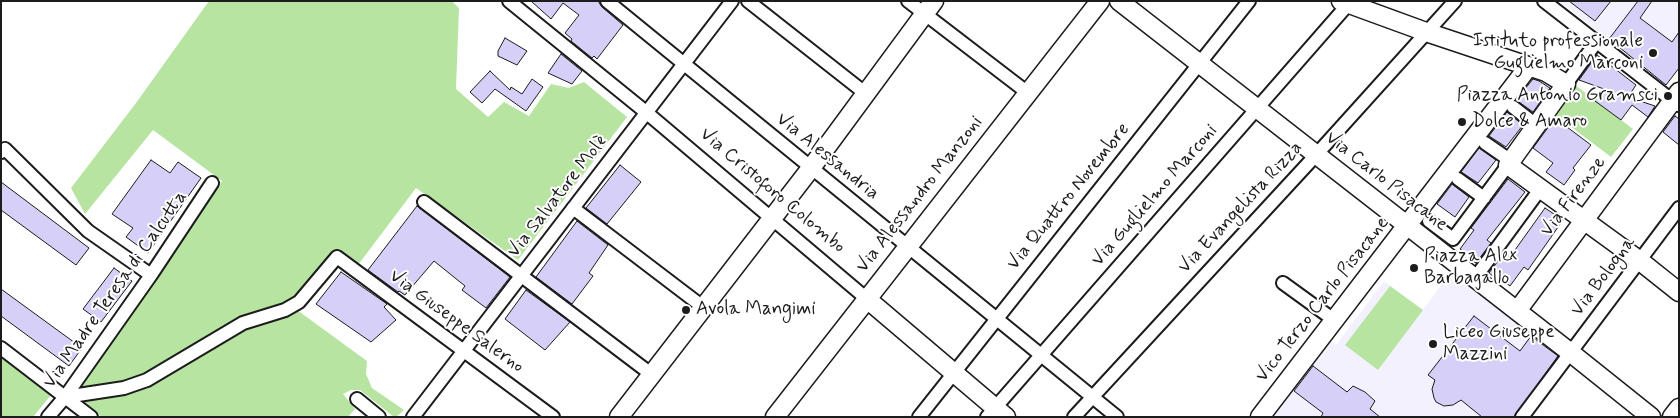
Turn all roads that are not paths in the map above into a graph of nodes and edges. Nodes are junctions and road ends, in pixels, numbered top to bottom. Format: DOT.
graph roads {
  1 [pos="509,1"];
  2 [pos="607,1"];
  3 [pos="732,1"];
  4 [pos="748,1"];
  5 [pos="908,1"];
  6 [pos="1100,1"];
  7 [pos="1119,1"];
  8 [pos="1248,1"];
  9 [pos="1455,1"];
  10 [pos="1544,1"];
  11 [pos="1347,2"];
  12 [pos="622,6"];
  13 [pos="929,8"];
  14 [pos="1426,32"];
  15 [pos="1597,41"];
  16 [pos="1199,64"];
  17 [pos="684,65"];
  18 [pos="1529,66"];
  19 [pos="1566,84"];
  20 [pos="864,93"];
  21 [pos="1028,93"];
  22 [pos="1671,100"];
  23 [pos="1513,107"];
  24 [pos="1256,108"];
  25 [pos="647,113"];
  26 [pos="1536,125"];
  27 [pos="1485,143"];
  28 [pos="1,152"];
  29 [pos="1316,155"];
  30 [pos="1509,163"];
  31 [pos="811,168"];
  32 [pos="1458,179"];
  33 [pos="212,183"];
  34 [pos="1541,188"];
  35 [pos="1484,198"];
  36 [pos="424,202"];
  37 [pos="573,208"];
  38 [pos="1679,208"];
  39 [pos="771,218"];
  40 [pos="1584,220"];
  41 [pos="1429,221"];
  42 [pos="1407,225"];
  43 [pos="907,246"];
  44 [pos="1640,261"];
  45 [pos="151,275"];
  46 [pos="521,276"];
  47 [pos="1475,278"];
  48 [pos="1282,283"];
  49 [pos="1679,292"];
  50 [pos="867,299"];
  51 [pos="702,307"];
  52 [pos="1517,311"];
  53 [pos="996,318"];
  54 [pos="1334,320"];
  55 [pos="1,348"];
  56 [pos="464,351"];
  57 [pos="1571,353"];
  58 [pos="1040,355"];
  59 [pos="953,373"];
  60 [pos="651,374"];
  61 [pos="65,397"];
  62 [pos="1092,397"];
  63 [pos="357,399"];
  64 [pos="1679,408"];
  65 [pos="996,414"];
  66 [pos="372,415"];
  67 [pos="48,417"];
  68 [pos="91,417"];
  69 [pos="413,417"];
  70 [pos="553,417"];
  71 [pos="619,417"];
  72 [pos="775,417"];
  73 [pos="919,417"];
  74 [pos="1074,417"];
  75 [pos="1117,417"];
  76 [pos="1260,417"];
  77 [pos="1522,417"];
  78 [pos="1651,417"];
  79 [pos="1672,417"];
  1 -- 25 [label="street, Via Cristoforo Colombo"];
  2 -- 12 [label="street, Via Alessandria"];
  3 -- 17 [label="street, Via Salvatore Molè"];
  4 -- 20 [label="street"];
  5 -- 13 [label="street"];
  6 -- 21 [label="street, Via Alessandro Manzoni"];
  7 -- 16 [label="street, Via Carlo Pisacane"];
  8 -- 16 [label="street, Via Quattro Novembre"];
  9 -- 14 [label="street, Via Evangelista Rizza"];
  10 -- 15 [label="street"];
  11 -- 14 [label="street"];
  11 -- 24 [label="street, Via Guglielmo Marconi"];
  12 -- 17 [label="street, Via Alessandria"];
  13 -- 20 [label="street"];
  13 -- 21 [label="street"];
  14 -- 18 [label="street"];
  14 -- 29 [label="street, Via Evangelista Rizza"];
  15 -- 19 [label="street"];
  15 -- 22 [label="street"];
  16 -- 24 [label="street, Via Carlo Pisacane"];
  16 -- 53 [label="street, Via Quattro Novembre"];
  17 -- 25 [label="street, Via Salvatore Molè"];
  17 -- 31 [label="street, Via Alessandria"];
  18 -- 19 [label="street"];
  18 -- 42 [label="street, Vico Terzo Carlo Pisacane"];
  19 -- 26 [label="street"];
  20 -- 31 [label="street"];
  21 -- 43 [label="street, Via Alessandro Manzoni"];
  22 -- 40 [label="street, Via Firenze"];
  23 -- 26 [label="street"];
  24 -- 29 [label="street, Via Carlo Pisacane"];
  24 -- 58 [label="street, Via Guglielmo Marconi"];
  25 -- 37 [label="street, Via Salvatore Molè"];
  25 -- 39 [label="street, Via Cristoforo Colombo"];
  26 -- 30 [label="street"];
  27 -- 30 [label="street"];
  28 -- 45 [label="street"];
  29 -- 42 [label="street, Via Carlo Pisacane"];
  29 -- 62 [label="street, Via Evangelista Rizza"];
  30 -- 34 [label="street"];
  30 -- 35 [label="street"];
  31 -- 39 [label="street"];
  31 -- 43 [label="street, Via Alessandria"];
  32 -- 35 [label="street"];
  33 -- 45 [label="street, Via Madre Teresa di Calcutta"];
  34 -- 40 [label="street"];
  34 -- 47 [label="street"];
  35 -- 41 [label="street"];
  36 -- 46 [label="street"];
  37 -- 46 [label="street, Via Salvatore Molè"];
  37 -- 51 [label="street"];
  38 -- 44 [label="street, Via Bologna"];
  39 -- 50 [label="street, Via Cristoforo Colombo"];
  39 -- 51 [label="street"];
  40 -- 44 [label="street"];
  40 -- 52 [label="street, Via Firenze"];
  42 -- 47 [label="street, Via Carlo Pisacane"];
  42 -- 54 [label="street, Vico Terzo Carlo Pisacane"];
  43 -- 50 [label="street, Via Alessandro Manzoni"];
  43 -- 53 [label="street, Via Alessandria"];
  44 -- 49 [label="street"];
  44 -- 57 [label="street, Via Bologna"];
  45 -- 61 [label="street, Via Madre Teresa di Calcutta"];
  46 -- 56 [label="street, Via Salvatore Molè"];
  46 -- 60 [label="street"];
  47 -- 52 [label="street, Via Carlo Pisacane"];
  48 -- 54 [label="street"];
  50 -- 59 [label="street, Via Cristoforo Colombo"];
  50 -- 72 [label="street, Via Alessandro Manzoni"];
  51 -- 60 [label="street"];
  52 -- 57 [label="street, Via Carlo Pisacane"];
  53 -- 58 [label="street, Via Alessandria"];
  53 -- 59 [label="street, Via Quattro Novembre"];
  54 -- 76 [label="street, Vico Terzo Carlo Pisacane"];
  55 -- 61 [label="street"];
  56 -- 61 [label="street, Via Giuseppe Salerno"];
  56 -- 69 [label="street, Via Salvatore Molè"];
  56 -- 70 [label="street, Via Giuseppe Salerno"];
  57 -- 77 [label="street, Via Bologna"];
  57 -- 78 [label="street, Via Carlo Pisacane"];
  58 -- 62 [label="street, Via Alessandria"];
  58 -- 65 [label="street, Via Guglielmo Marconi"];
  59 -- 65 [label="street, Via Cristoforo Colombo"];
  59 -- 73 [label="street, Via Quattro Novembre"];
  60 -- 71 [label="street"];
  61 -- 67 [label="street, Via Madre Teresa di Calcutta"];
  61 -- 68 [label="street"];
  62 -- 74 [label="street, Via Evangelista Rizza"];
  62 -- 75 [label="street, Via Alessandria"];
  63 -- 66 [label="street"];
  64 -- 79 [label="street"];
}
